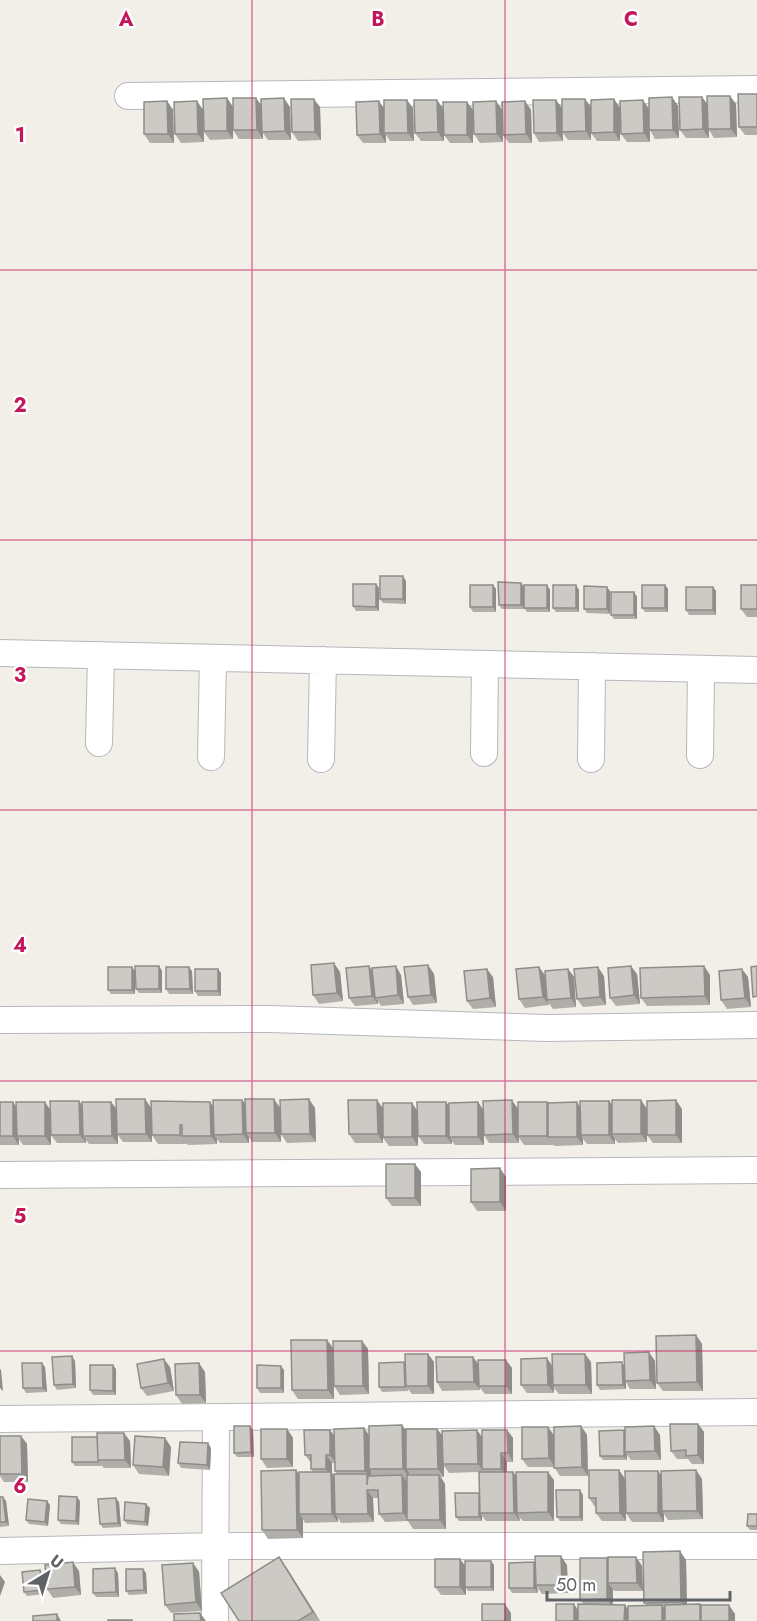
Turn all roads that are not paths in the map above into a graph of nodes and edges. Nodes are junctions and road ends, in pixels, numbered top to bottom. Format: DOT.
graph roads {
  1 [pos="757,89"];
  2 [pos="128,96"];
  3 [pos="0,654"];
  4 [pos="100,655"];
  5 [pos="213,658"];
  6 [pos="322,660"];
  7 [pos="485,664"];
  8 [pos="592,666"];
  9 [pos="701,669"];
  10 [pos="757,670"];
  11 [pos="99,743"];
  12 [pos="484,753"];
  13 [pos="700,755"];
  14 [pos="211,757"];
  15 [pos="321,759"];
  16 [pos="591,759"];
  17 [pos="0,1020"];
  18 [pos="757,1025"];
  19 [pos="757,1170"];
  20 [pos="0,1174"];
  21 [pos="757,1412"];
  22 [pos="216,1418"];
  23 [pos="0,1419"];
  24 [pos="216,1546"];
  25 [pos="757,1546"];
  26 [pos="0,1551"];
  27 [pos="215,1621"];
  1 -- 2 [label="street"];
  3 -- 4 [label="street"];
  4 -- 5 [label="street"];
  4 -- 11 [label="street"];
  5 -- 6 [label="street"];
  5 -- 14 [label="street"];
  6 -- 7 [label="street"];
  6 -- 15 [label="street"];
  7 -- 8 [label="street"];
  7 -- 12 [label="street"];
  8 -- 9 [label="street"];
  8 -- 16 [label="street"];
  9 -- 10 [label="street"];
  9 -- 13 [label="street"];
  17 -- 18 [label="street"];
  19 -- 20 [label="street"];
  21 -- 22 [label="street"];
  22 -- 23 [label="street"];
  22 -- 24 [label="street"];
  24 -- 25 [label="street"];
  24 -- 26 [label="street"];
  24 -- 27 [label="street"];
}
